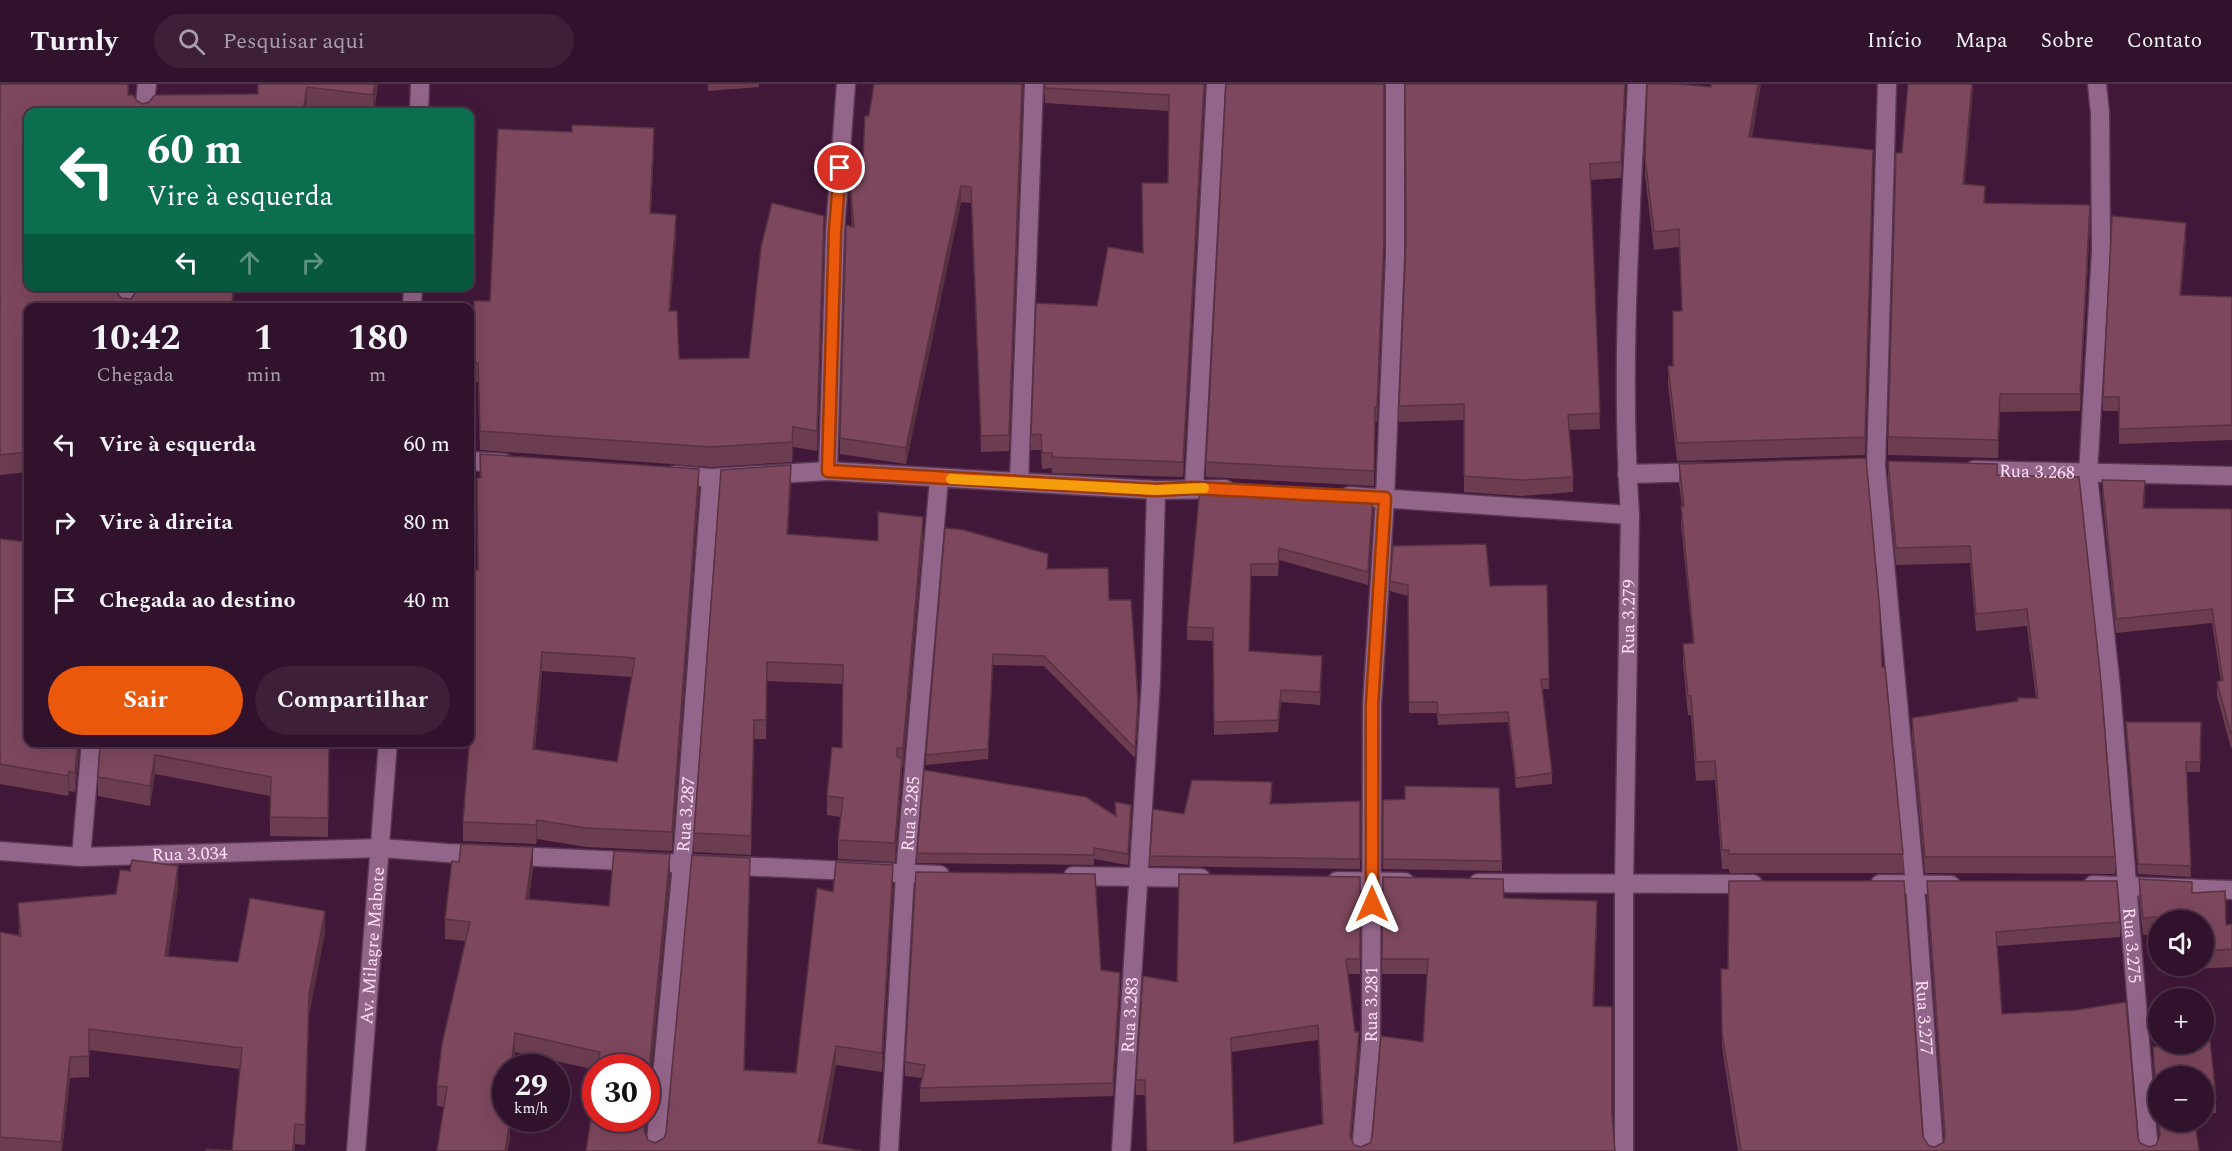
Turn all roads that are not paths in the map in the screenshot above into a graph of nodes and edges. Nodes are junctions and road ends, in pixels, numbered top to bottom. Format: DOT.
graph roads {
  1 [pos="147,84"];
  2 [pos="420,84"];
  3 [pos="846,84"];
  4 [pos="1034,84"];
  5 [pos="1216,84"];
  6 [pos="1395,84"];
  7 [pos="1637,84"];
  8 [pos="1887,84"];
  9 [pos="2097,84"];
  10 [pos="144,108"];
  11 [pos="419,108"];
  12 [pos="474,461"];
  13 [pos="527,465"];
  14 [pos="1870,467"];
  15 [pos="1899,467"];
  16 [pos="1958,469"];
  17 [pos="828,471"];
  18 [pos="1722,471"];
  19 [pos="653,474"];
  20 [pos="1627,474"];
  21 [pos="2088,474"];
  22 [pos="2232,476"];
  23 [pos="711,478"];
  24 [pos="939,479"];
  25 [pos="1018,481"];
  26 [pos="1194,488"];
  27 [pos="1156,490"];
  28 [pos="1242,490"];
  29 [pos="1325,495"];
  30 [pos="1385,498"];
  31 [pos="1630,515"];
  32 [pos="91,747"];
  33 [pos="388,747"];
  34 [pos="381,848"];
  35 [pos="0,851"];
  36 [pos="81,857"];
  37 [pos="682,864"];
  38 [pos="905,874"];
  39 [pos="964,875"];
  40 [pos="1057,876"];
  41 [pos="1139,877"];
  42 [pos="1220,879"];
  43 [pos="1314,880"];
  44 [pos="1372,881"];
  45 [pos="1418,882"];
  46 [pos="1464,882"];
  47 [pos="1624,884"];
  48 [pos="1776,884"];
  49 [pos="1857,884"];
  50 [pos="1915,885"];
  51 [pos="1974,885"];
  52 [pos="2079,885"];
  53 [pos="2126,885"];
  54 [pos="2232,890"];
  55 [pos="356,1151"];
  56 [pos="656,1151"];
  57 [pos="889,1151"];
  58 [pos="1121,1151"];
  59 [pos="1361,1151"];
  60 [pos="1624,1151"];
  61 [pos="1934,1151"];
  62 [pos="2149,1151"];
  1 -- 10 [label="street"];
  2 -- 11 [label="street"];
  3 -- 17 [label="street"];
  4 -- 25 [label="street"];
  5 -- 26 [label="street"];
  6 -- 30 [label="street, Rua 3.281"];
  7 -- 20 [label="street, Rua 3.279"];
  8 -- 14 [label="street, Rua 3.277"];
  9 -- 21 [label="street, Rua 3.275"];
  12 -- 13 [label="street"];
  14 -- 15 [label="street"];
  14 -- 50 [label="street, Rua 3.277"];
  16 -- 21 [label="street, Rua 3.268"];
  17 -- 23 [label="street"];
  17 -- 24 [label="street"];
  18 -- 20 [label="street"];
  19 -- 23 [label="street"];
  20 -- 31 [label="street, Rua 3.279"];
  21 -- 22 [label="street, Rua 3.268"];
  21 -- 53 [label="street, Rua 3.275"];
  23 -- 37 [label="street, Rua 3.287"];
  24 -- 25 [label="street"];
  24 -- 38 [label="street, Rua 3.285"];
  25 -- 27 [label="street"];
  26 -- 27 [label="street"];
  26 -- 28 [label="street"];
  27 -- 41 [label="street, Rua 3.283"];
  29 -- 30 [label="street"];
  30 -- 31 [label="street"];
  30 -- 44 [label="street, Rua 3.281"];
  31 -- 47 [label="street, Rua 3.279"];
  32 -- 36 [label="street"];
  33 -- 34 [label="street, Av. Milagre Mabote"];
  34 -- 36 [label="street, Rua 3.034"];
  34 -- 37 [label="street, Rua 3.034"];
  34 -- 55 [label="street, Av. Milagre Mabote"];
  35 -- 36 [label="street, Rua 3.034"];
  37 -- 38 [label="street, Rua 3.034"];
  37 -- 56 [label="street, Rua 3.287"];
  38 -- 39 [label="street, Rua 3.034"];
  38 -- 57 [label="street, Rua 3.285"];
  40 -- 41 [label="street"];
  41 -- 42 [label="street"];
  41 -- 58 [label="street, Rua 3.283"];
  43 -- 44 [label="street"];
  44 -- 45 [label="street"];
  44 -- 59 [label="street, Rua 3.281"];
  46 -- 47 [label="street"];
  47 -- 48 [label="street"];
  47 -- 60 [label="street, Rua 3.279"];
  49 -- 50 [label="street"];
  50 -- 51 [label="street"];
  50 -- 61 [label="street, Rua 3.277"];
  52 -- 53 [label="street"];
  53 -- 54 [label="street"];
  53 -- 62 [label="street, Rua 3.275"];
}
